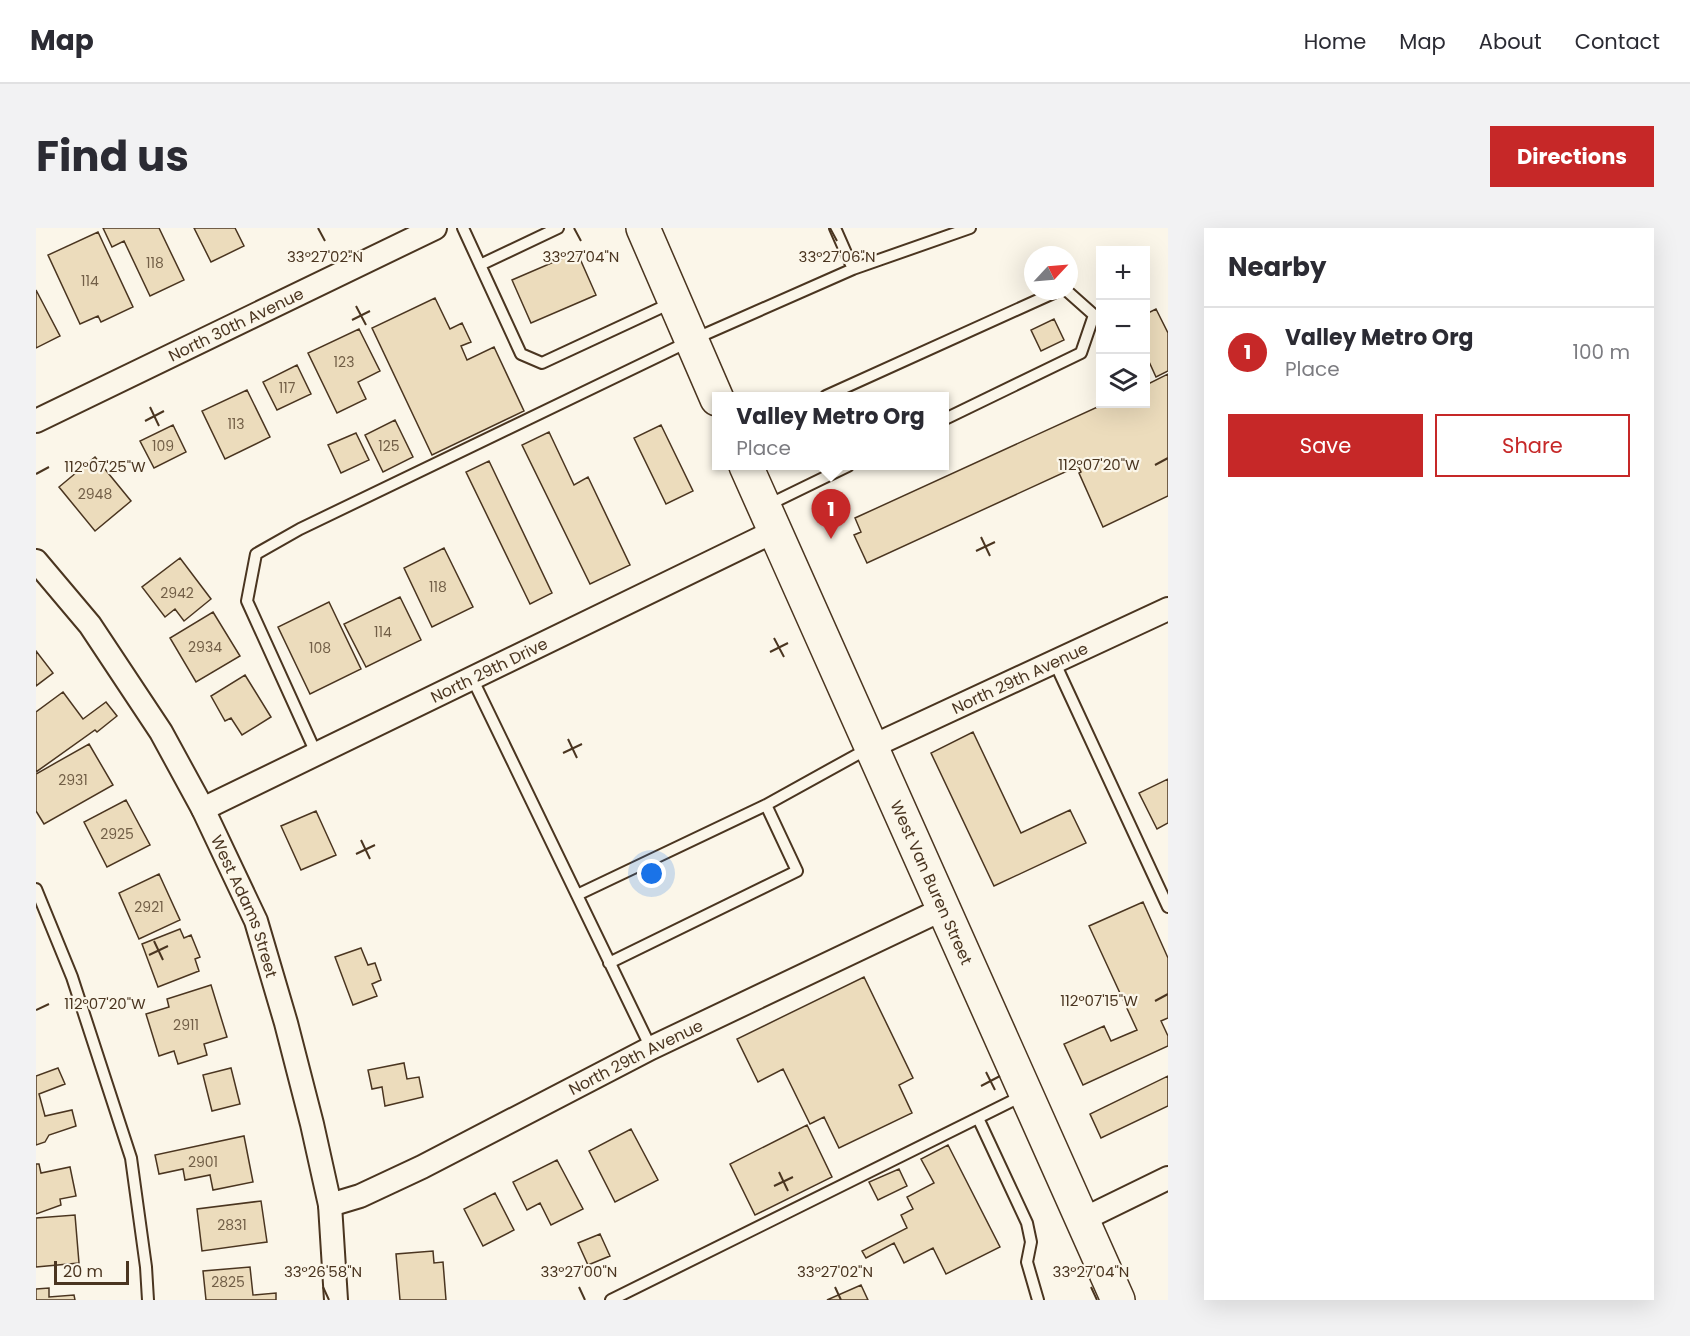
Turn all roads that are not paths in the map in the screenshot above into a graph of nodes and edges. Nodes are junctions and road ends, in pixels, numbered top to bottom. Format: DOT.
graph roads {
  1 [pos="435,228"];
  2 [pos="463,228"];
  3 [pos="558,228"];
  4 [pos="643,228"];
  5 [pos="835,228"];
  6 [pos="970,228"];
  7 [pos="480,265"];
  8 [pos="853,269"];
  9 [pos="1038,300"];
  10 [pos="1077,300"];
  11 [pos="675,301"];
  12 [pos="692,340"];
  13 [pos="714,392"];
  14 [pos="835,392"];
  15 [pos="949,417"];
  16 [pos="36,421"];
  17 [pos="748,470"];
  18 [pos="841,470"];
  19 [pos="769,519"];
  20 [pos="36,561"];
  21 [pos="1168,609"];
  22 [pos="1054,662"];
  23 [pos="472,678"];
  24 [pos="871,747"];
  25 [pos="316,753"];
  26 [pos="766,805"];
  27 [pos="203,809"];
  28 [pos="36,889"];
  29 [pos="577,895"];
  30 [pos="1168,907"];
  31 [pos="943,909"];
  32 [pos="609,963"];
  33 [pos="651,1048"];
  34 [pos="1025,1094"];
  35 [pos="978,1118"];
  36 [pos="1168,1178"];
  37 [pos="330,1205"];
  38 [pos="1082,1220"];
  39 [pos="1113,1298"];
  40 [pos="148,1300"];
  41 [pos="336,1300"];
  42 [pos="610,1300"];
  43 [pos="1038,1300"];
  1 -- 16 [label="street, North 30th Avenue"];
  2 -- 7 [label="lane"];
  3 -- 7 [label="lane"];
  4 -- 11 [label="main road"];
  5 -- 8 [label="lane"];
  6 -- 8 [label="lane"];
  7 -- 11 [label="lane"];
  8 -- 12 [label="lane"];
  9 -- 14 [label="lane"];
  10 -- 15 [label="lane"];
  11 -- 12 [label="main road"];
  12 -- 13 [label="main road"];
  12 -- 25 [label="lane"];
  17 -- 19 [label="main road, West Van Buren Street"];
  18 -- 19 [label="lane"];
  19 -- 23 [label="street, North 29th Drive"];
  19 -- 24 [label="main road, West Van Buren Street"];
  20 -- 27 [label="street, West Adams Street"];
  21 -- 22 [label="street, North 29th Avenue"];
  22 -- 24 [label="street, North 29th Avenue"];
  22 -- 30 [label="lane"];
  23 -- 25 [label="street, North 29th Drive"];
  23 -- 29 [label="lane"];
  24 -- 26 [label="lane"];
  24 -- 31 [label="main road, West Van Buren Street"];
  25 -- 27 [label="street, North 29th Drive"];
  26 -- 29 [label="lane"];
  26 -- 32 [label="lane"];
  27 -- 37 [label="street, West Adams Street"];
  28 -- 40 [label="lane"];
  29 -- 32 [label="lane"];
  31 -- 33 [label="street, North 29th Avenue"];
  31 -- 34 [label="main road, West Van Buren Street"];
  32 -- 33 [label="lane"];
  33 -- 37 [label="street, North 29th Avenue"];
  34 -- 35 [label="lane"];
  34 -- 38 [label="main road, West Van Buren Street"];
  35 -- 42 [label="lane"];
  35 -- 43 [label="lane"];
  36 -- 38 [label="street"];
  37 -- 41 [label="street, West Adams Street"];
  38 -- 39 [label="main road, West Van Buren Street"];
}
